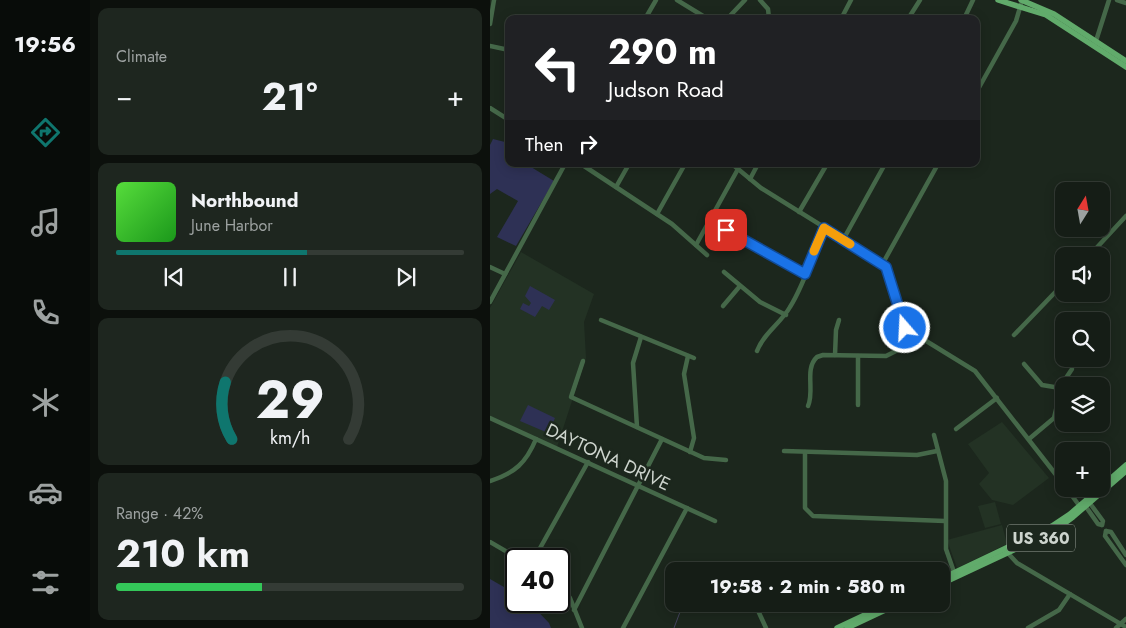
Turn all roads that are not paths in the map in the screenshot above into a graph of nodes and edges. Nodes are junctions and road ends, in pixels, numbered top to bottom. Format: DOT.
graph roads {
  1 [pos="494,0"];
  2 [pos="656,0"];
  3 [pos="677,0"];
  4 [pos="745,0"];
  5 [pos="760,0"];
  6 [pos="852,0"];
  7 [pos="973,0"];
  8 [pos="998,0"];
  9 [pos="1108,0"];
  10 [pos="1117,0"];
  11 [pos="918,1"];
  12 [pos="1021,2"];
  13 [pos="1126,3"];
  14 [pos="647,15"];
  15 [pos="701,15"];
  16 [pos="731,15"];
  17 [pos="769,15"];
  18 [pos="843,15"];
  19 [pos="910,15"];
  20 [pos="966,15"];
  21 [pos="490,24"];
  22 [pos="1094,44"];
  23 [pos="490,46"];
  24 [pos="505,49"];
  25 [pos="1126,61"];
  26 [pos="1126,67"];
  27 [pos="980,86"];
  28 [pos="490,108"];
  29 [pos="505,117"];
  30 [pos="563,167"];
  31 [pos="586,167"];
  32 [pos="627,167"];
  33 [pos="683,167"];
  34 [pos="736,167"];
  35 [pos="756,167"];
  36 [pos="825,167"];
  37 [pos="883,167"];
  38 [pos="936,167"];
  39 [pos="738,169"];
  40 [pos="750,179"];
  41 [pos="616,187"];
  42 [pos="799,212"];
  43 [pos="657,214"];
  44 [pos="1126,216"];
  45 [pos="710,221"];
  46 [pos="824,228"];
  47 [pos="842,240"];
  48 [pos="696,245"];
  49 [pos="1097,247"];
  50 [pos="706,255"];
  51 [pos="883,263"];
  52 [pos="490,267"];
  53 [pos="724,272"];
  54 [pos="505,274"];
  55 [pos="805,274"];
  56 [pos="740,286"];
  57 [pos="1055,292"];
  58 [pos="490,302"];
  59 [pos="723,306"];
  60 [pos="786,315"];
  61 [pos="601,320"];
  62 [pos="839,320"];
  63 [pos="910,333"];
  64 [pos="1014,335"];
  65 [pos="641,337"];
  66 [pos="757,350"];
  67 [pos="835,355"];
  68 [pos="688,356"];
  69 [pos="858,356"];
  70 [pos="694,358"];
  71 [pos="583,361"];
  72 [pos="1024,364"];
  73 [pos="1072,370"];
  74 [pos="1067,377"];
  75 [pos="1055,387"];
  76 [pos="997,398"];
  77 [pos="858,405"];
  78 [pos="808,406"];
  79 [pos="1055,413"];
  80 [pos="490,418"];
  81 [pos="637,427"];
  82 [pos="956,429"];
  83 [pos="934,435"];
  84 [pos="536,439"];
  85 [pos="662,439"];
  86 [pos="1029,439"];
  87 [pos="784,451"];
  88 [pos="937,451"];
  89 [pos="690,452"];
  90 [pos="805,452"];
  91 [pos="726,460"];
  92 [pos="588,462"];
  93 [pos="1126,465"];
  94 [pos="1126,470"];
  95 [pos="1055,473"];
  96 [pos="1110,479"];
  97 [pos="490,480"];
  98 [pos="638,485"];
  99 [pos="1076,497"];
  100 [pos="1091,497"];
  101 [pos="1084,504"];
  102 [pos="687,508"];
  103 [pos="715,521"];
  104 [pos="945,521"];
  105 [pos="490,542"];
  106 [pos="540,548"];
  107 [pos="505,551"];
  108 [pos="1006,551"];
  109 [pos="1126,554"];
  110 [pos="1126,565"];
  111 [pos="955,575"];
  112 [pos="950,576"];
  113 [pos="950,578"];
  114 [pos="1070,594"];
  115 [pos="570,598"];
  116 [pos="574,610"];
  117 [pos="759,612"];
  118 [pos="871,612"];
  119 [pos="881,612"];
  120 [pos="1126,619"];
  121 [pos="1120,623"];
  122 [pos="1126,627"];
  123 [pos="582,628"];
  124 [pos="623,628"];
  125 [pos="766,628"];
  126 [pos="837,628"];
  127 [pos="847,628"];
  128 [pos="1028,628"];
  129 [pos="1116,628"];
  1 -- 21 [label="street"];
  2 -- 14 [label="street"];
  3 -- 15 [label="street"];
  4 -- 16 [label="street"];
  5 -- 17 [label="street"];
  6 -- 18 [label="street"];
  7 -- 20 [label="street"];
  8 -- 12 [label="main road"];
  9 -- 22 [label="street"];
  10 -- 13 [label="street"];
  11 -- 19 [label="street"];
  12 -- 22 [label="main road"];
  12 -- 27 [label="street"];
  22 -- 25 [label="main road"];
  22 -- 26 [label="main road"];
  23 -- 24 [label="street"];
  28 -- 29 [label="street"];
  30 -- 54 [label="street"];
  31 -- 41 [label="street"];
  32 -- 41 [label="street"];
  33 -- 43 [label="street"];
  34 -- 39 [label="street"];
  35 -- 40 [label="street"];
  36 -- 42 [label="street"];
  37 -- 47 [label="street"];
  38 -- 51 [label="street"];
  39 -- 40 [label="street"];
  39 -- 45 [label="street"];
  40 -- 42 [label="street"];
  41 -- 43 [label="street"];
  42 -- 46 [label="street"];
  43 -- 48 [label="street"];
  44 -- 49 [label="street"];
  45 -- 48 [label="street"];
  45 -- 55 [label="street"];
  46 -- 47 [label="street"];
  46 -- 55 [label="street"];
  47 -- 51 [label="street"];
  48 -- 50 [label="street"];
  51 -- 63 [label="street"];
  52 -- 54 [label="street"];
  53 -- 56 [label="street"];
  54 -- 58 [label="street"];
  55 -- 60 [label="street"];
  56 -- 59 [label="street"];
  56 -- 60 [label="street"];
  57 -- 64 [label="street"];
  60 -- 66 [label="street"];
  61 -- 65 [label="street"];
  62 -- 67 [label="street"];
  63 -- 69 [label="street"];
  63 -- 76 [label="street"];
  65 -- 68 [label="street"];
  65 -- 81 [label="street"];
  67 -- 69 [label="street"];
  67 -- 78 [label="street"];
  68 -- 70 [label="street"];
  68 -- 89 [label="street"];
  69 -- 77 [label="street"];
  71 -- 81 [label="street"];
  72 -- 75 [label="street"];
  73 -- 74 [label="street"];
  76 -- 82 [label="street"];
  76 -- 86 [label="street"];
  79 -- 86 [label="street"];
  80 -- 84 [label="street, DAYTONA DRIVE"];
  81 -- 85 [label="street"];
  83 -- 88 [label="street"];
  84 -- 92 [label="street, DAYTONA DRIVE"];
  84 -- 97 [label="street"];
  85 -- 89 [label="street"];
  85 -- 98 [label="street"];
  86 -- 95 [label="street"];
  87 -- 90 [label="street"];
  88 -- 90 [label="street"];
  88 -- 104 [label="street"];
  89 -- 91 [label="street"];
  90 -- 104 [label="street"];
  92 -- 98 [label="street, DAYTONA DRIVE"];
  92 -- 106 [label="street"];
  93 -- 96 [label="main road, US 360"];
  94 -- 101 [label="main road, US 360"];
  98 -- 102 [label="street, DAYTONA DRIVE"];
  98 -- 116 [label="street"];
  99 -- 101 [label="street"];
  100 -- 101 [label="main road, US 360"];
  101 -- 108 [label="main road, US 360"];
  102 -- 103 [label="street, DAYTONA DRIVE"];
  102 -- 124 [label="street"];
  104 -- 111 [label="street"];
  105 -- 107 [label="street"];
  108 -- 111 [label="main road, US 360"];
  108 -- 114 [label="street"];
  109 -- 110 [label="street"];
  111 -- 112 [label="main road, US 360"];
  111 -- 113 [label="main road, US 360"];
  114 -- 121 [label="street"];
  114 -- 128 [label="street"];
  115 -- 116 [label="street"];
  116 -- 123 [label="street"];
  117 -- 125 [label="street"];
  118 -- 126 [label="main road"];
  119 -- 127 [label="main road"];
  120 -- 121 [label="street"];
  121 -- 122 [label="street"];
  121 -- 129 [label="street"];
}
